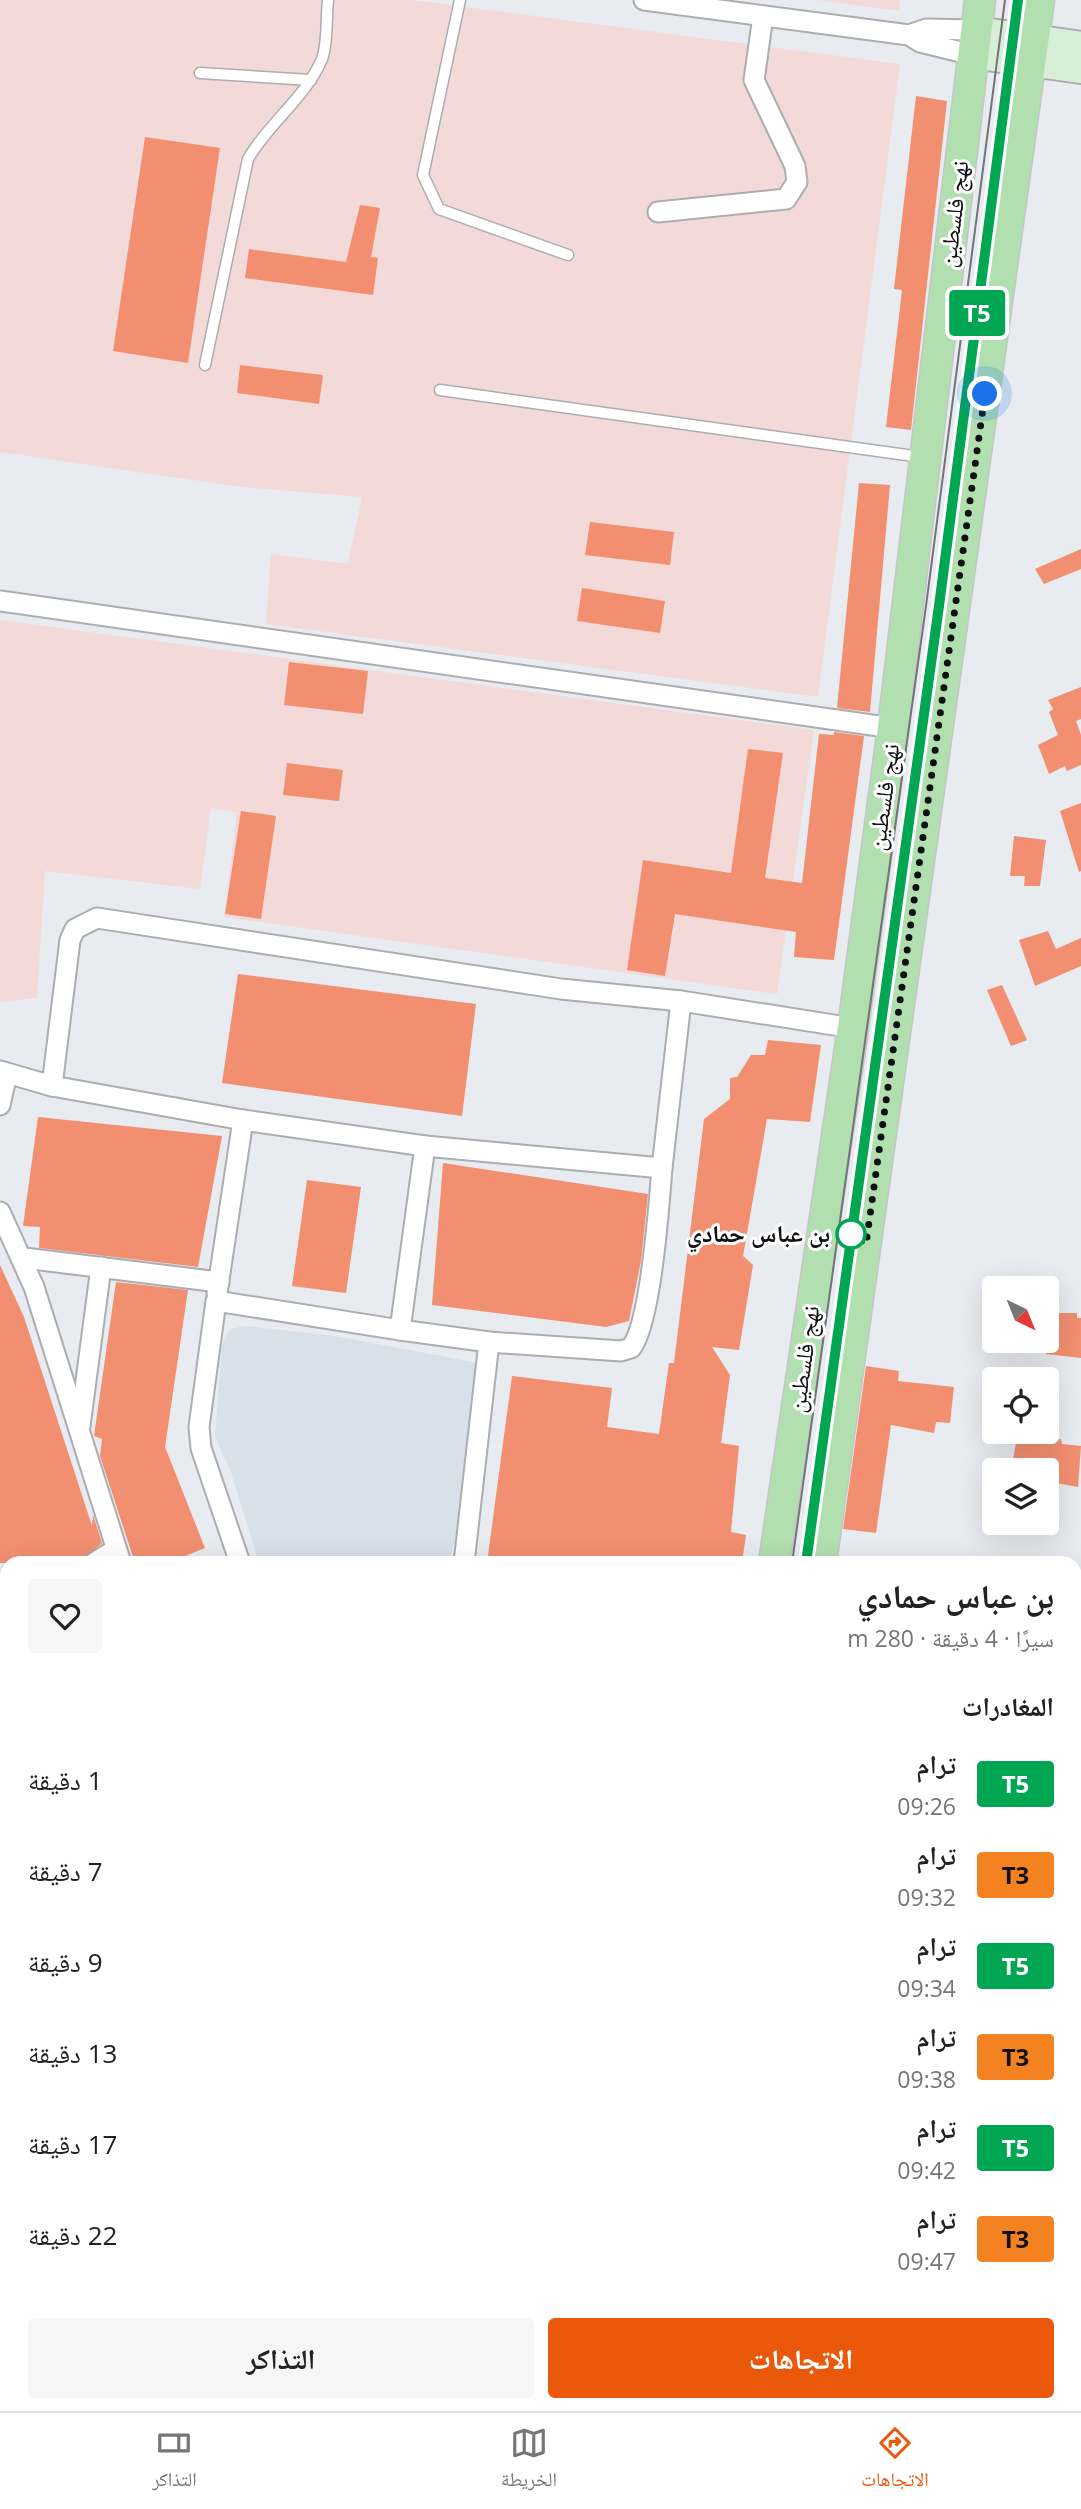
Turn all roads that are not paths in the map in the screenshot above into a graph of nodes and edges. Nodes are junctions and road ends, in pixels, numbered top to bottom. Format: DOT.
graph roads {
  1 [pos="328,0"];
  2 [pos="460,0"];
  3 [pos="644,0"];
  4 [pos="980,0"];
  5 [pos="1039,0"];
  6 [pos="763,16"];
  7 [pos="975,43"];
  8 [pos="1081,45"];
  9 [pos="1033,51"];
  10 [pos="1081,70"];
  11 [pos="200,73"];
  12 [pos="311,80"];
  13 [pos="658,212"];
  14 [pos="568,255"];
  15 [pos="205,365"];
  16 [pos="440,390"];
  17 [pos="925,457"];
  18 [pos="0,601"];
  19 [pos="893,728"];
  20 [pos="681,1001"];
  21 [pos="853,1028"];
  22 [pos="3,1073"];
  23 [pos="52,1086"];
  24 [pos="0,1105"];
  25 [pos="243,1119"];
  26 [pos="425,1146"];
  27 [pos="662,1168"];
  28 [pos="0,1212"];
  29 [pos="24,1258"];
  30 [pos="101,1267"];
  31 [pos="217,1292"];
  32 [pos="400,1330"];
  33 [pos="489,1342"];
  34 [pos="79,1432"];
  35 [pos="119,1556"];
  36 [pos="238,1556"];
  37 [pos="465,1556"];
  38 [pos="775,1556"];
  39 [pos="822,1556"];
  1 -- 12 [label="lane"];
  2 -- 14 [label="lane"];
  3 -- 6 [label="street"];
  4 -- 7 [label="main road, نهج فلسطين"];
  5 -- 9 [label="main road"];
  6 -- 7 [label="street"];
  6 -- 13 [label="street"];
  7 -- 9 [label="main road"];
  7 -- 17 [label="main road, نهج فلسطين"];
  8 -- 9 [label="main road"];
  9 -- 10 [label="main road"];
  9 -- 39 [label="main road"];
  11 -- 12 [label="lane"];
  12 -- 15 [label="lane"];
  16 -- 17 [label="lane"];
  17 -- 19 [label="main road, نهج فلسطين"];
  18 -- 19 [label="street"];
  19 -- 21 [label="main road, نهج فلسطين"];
  20 -- 21 [label="street"];
  20 -- 23 [label="street"];
  20 -- 27 [label="street"];
  21 -- 38 [label="main road, نهج فلسطين"];
  22 -- 23 [label="street"];
  22 -- 24 [label="street"];
  23 -- 25 [label="street"];
  25 -- 26 [label="street"];
  25 -- 31 [label="street"];
  26 -- 27 [label="street"];
  26 -- 32 [label="street"];
  27 -- 33 [label="street"];
  28 -- 29 [label="street"];
  29 -- 30 [label="street"];
  29 -- 34 [label="street"];
  30 -- 31 [label="street"];
  30 -- 34 [label="street"];
  31 -- 32 [label="street"];
  31 -- 36 [label="street"];
  32 -- 33 [label="street"];
  33 -- 37 [label="street"];
  34 -- 35 [label="street"];
}
